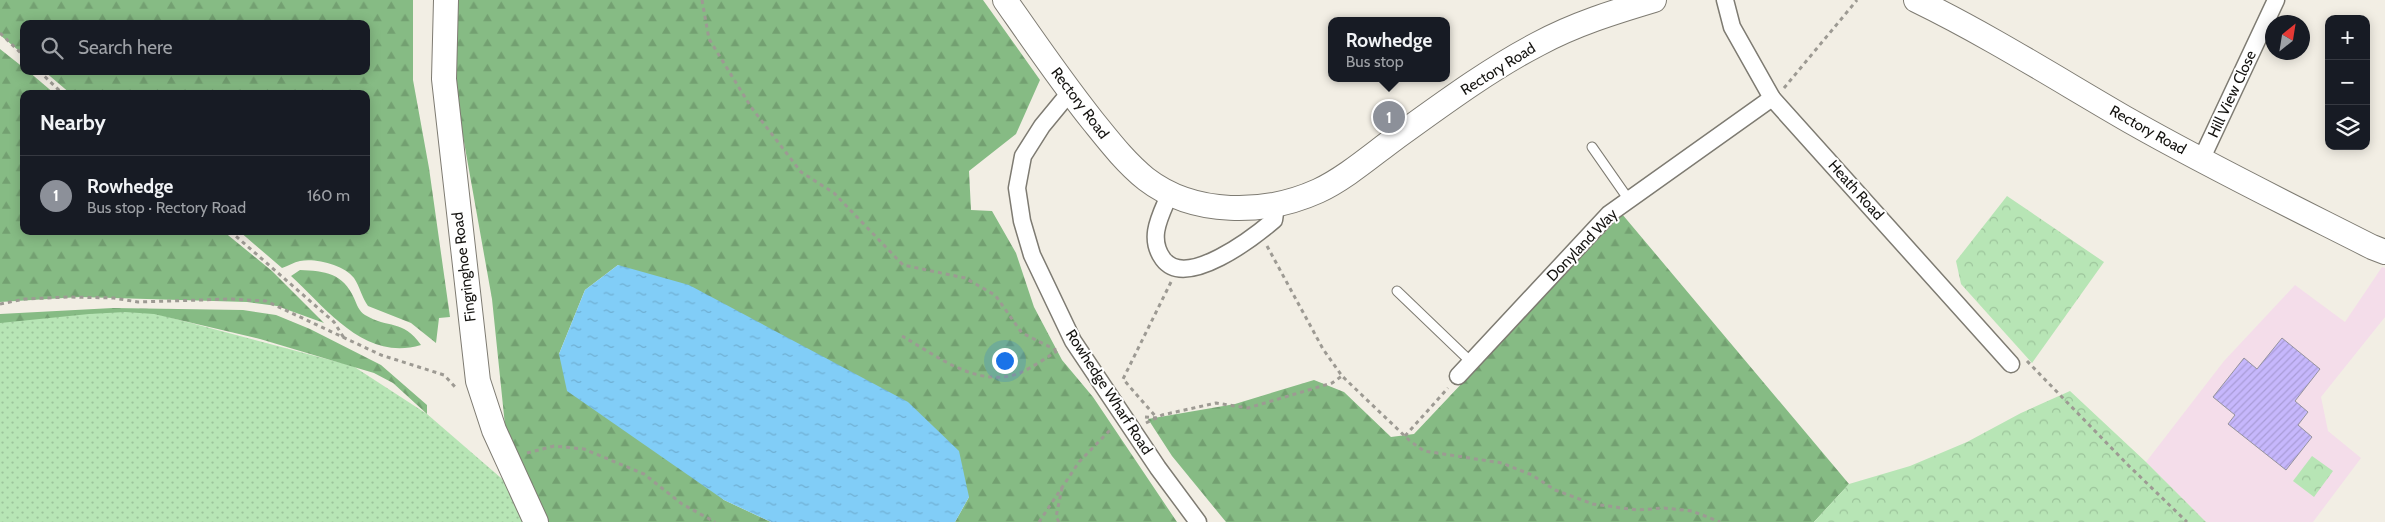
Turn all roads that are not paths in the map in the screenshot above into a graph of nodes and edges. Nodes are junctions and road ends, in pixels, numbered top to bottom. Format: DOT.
graph roads {
  1 [pos="446,0"];
  2 [pos="1005,0"];
  3 [pos="1654,0"];
  4 [pos="1724,0"];
  5 [pos="1916,0"];
  6 [pos="2276,0"];
  7 [pos="1070,92"];
  8 [pos="1773,99"];
  9 [pos="1592,147"];
  10 [pos="2201,160"];
  11 [pos="1170,193"];
  12 [pos="1629,200"];
  13 [pos="1276,206"];
  14 [pos="2385,252"];
  15 [pos="1398,291"];
  16 [pos="1471,362"];
  17 [pos="2011,364"];
  18 [pos="1458,376"];
  19 [pos="536,522"];
  20 [pos="1198,522"];
  1 -- 19 [label="street, Fingringhoe Road"];
  2 -- 7 [label="street, Rectory Road"];
  3 -- 13 [label="street, Rectory Road"];
  4 -- 8 [label="street, Heath Road"];
  5 -- 10 [label="street, Rectory Road"];
  6 -- 10 [label="street, Hill View Close"];
  7 -- 11 [label="street, Rectory Road"];
  7 -- 20 [label="street, Rowhedge Wharf Road"];
  8 -- 12 [label="street, Donyland Way"];
  8 -- 17 [label="street, Heath Road"];
  9 -- 12 [label="lane"];
  10 -- 14 [label="street, Rectory Road"];
  11 -- 13 [label="street, Rectory Road"];
  11 -- 13 [label="street"];
  12 -- 16 [label="street, Donyland Way"];
  15 -- 16 [label="lane"];
  16 -- 18 [label="street, Donyland Way"];
}
